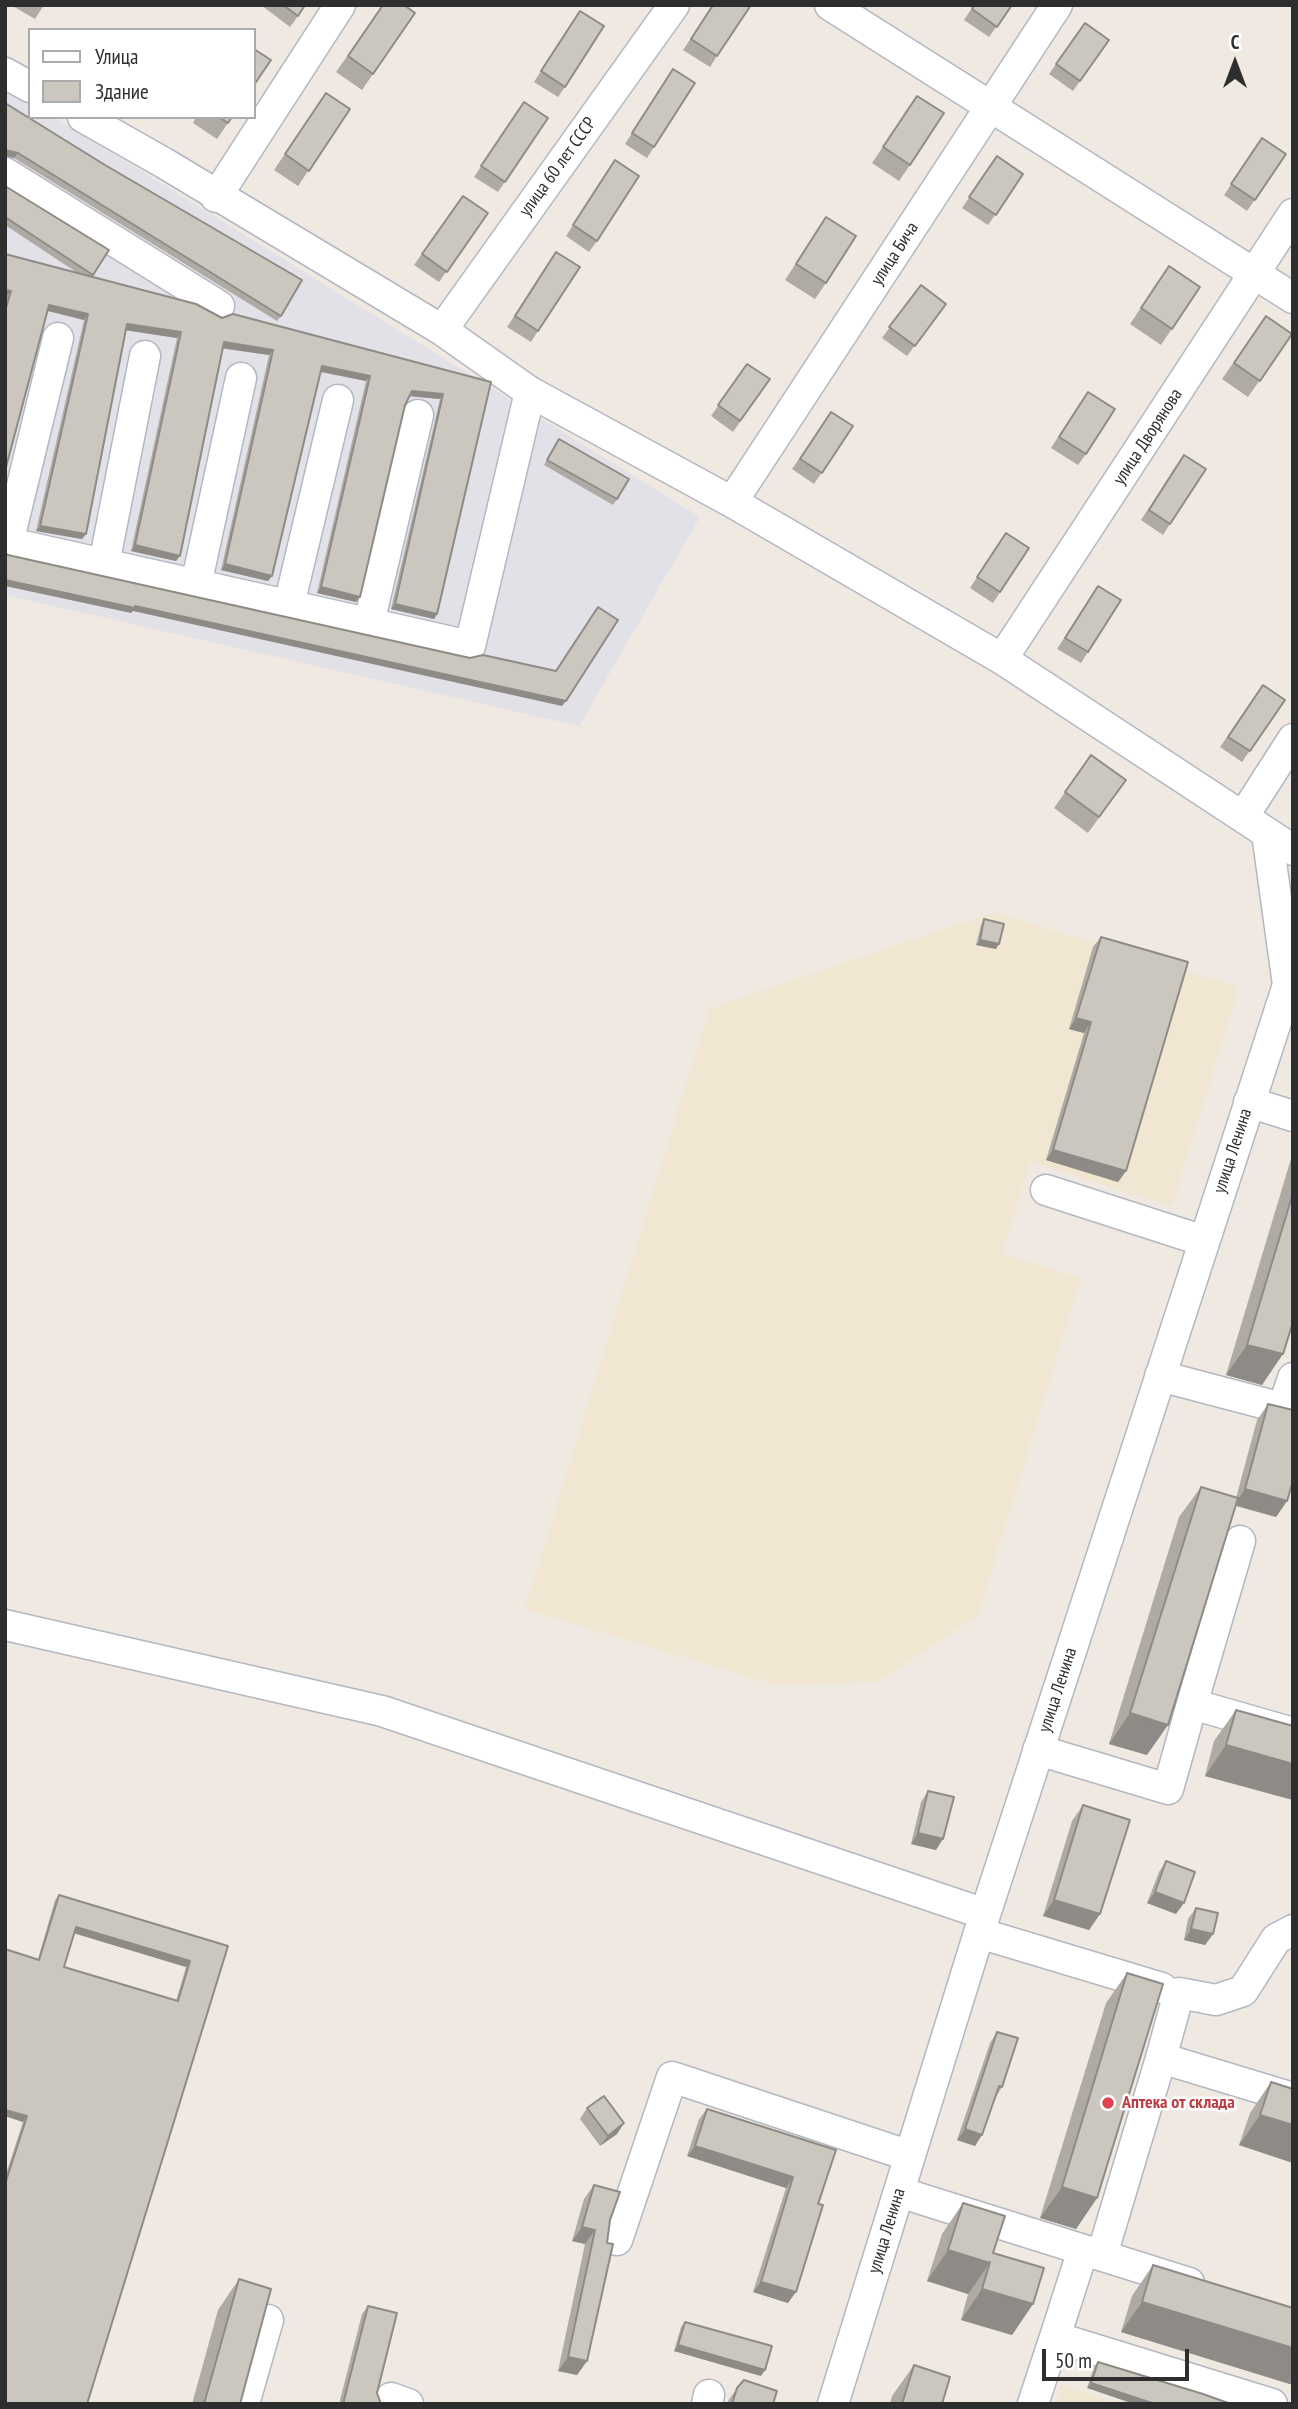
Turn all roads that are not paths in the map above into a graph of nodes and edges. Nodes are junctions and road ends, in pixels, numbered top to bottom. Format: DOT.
graph roads {
  1 [pos="340,5"];
  2 [pos="674,5"];
  3 [pos="830,5"];
  4 [pos="1057,5"];
  5 [pos="5,73"];
  6 [pos="28,86"];
  7 [pos="993,106"];
  8 [pos="87,119"];
  9 [pos="5,173"];
  10 [pos="216,197"];
  11 [pos="1293,214"];
  12 [pos="1255,273"];
  13 [pos="1293,298"];
  14 [pos="219,306"];
  15 [pos="442,330"];
  16 [pos="58,338"];
  17 [pos="145,356"];
  18 [pos="241,378"];
  19 [pos="530,392"];
  20 [pos="338,400"];
  21 [pos="418,415"];
  22 [pos="732,502"];
  23 [pos="7,543"];
  24 [pos="104,564"];
  25 [pos="196,585"];
  26 [pos="289,606"];
  27 [pos="369,623"];
  28 [pos="1002,659"];
  29 [pos="1293,739"];
  30 [pos="1255,825"];
  31 [pos="1293,850"];
  32 [pos="1290,983"];
  33 [pos="1250,1102"];
  34 [pos="1293,1116"];
  35 [pos="1046,1190"];
  36 [pos="1204,1241"];
  37 [pos="1160,1376"];
  38 [pos="1293,1378"];
  39 [pos="1288,1409"];
  40 [pos="1240,1541"];
  41 [pos="5,1625"];
  42 [pos="1192,1704"];
  43 [pos="1293,1733"];
  44 [pos="1038,1750"];
  45 [pos="982,1923"];
  46 [pos="1293,1930"];
  47 [pos="1179,1993"];
  48 [pos="1161,2058"];
  49 [pos="1293,2098"];
  50 [pos="910,2156"];
  51 [pos="899,2192"];
  52 [pos="617,2240"];
  53 [pos="1093,2252"];
  54 [pos="1217,2291"];
  55 [pos="268,2320"];
  56 [pos="1055,2337"];
  57 [pos="244,2404"];
  58 [pos="389,2404"];
  59 [pos="408,2404"];
  60 [pos="833,2404"];
  61 [pos="1033,2404"];
  62 [pos="1272,2404"];
  1 -- 10 [label="street"];
  2 -- 15 [label="street, улица 60 лет СССР"];
  3 -- 7 [label="street"];
  4 -- 7 [label="street, улица Бича"];
  5 -- 6 [label="street"];
  7 -- 12 [label="street"];
  7 -- 22 [label="street, улица Бича"];
  8 -- 10 [label="street"];
  9 -- 14 [label="street"];
  10 -- 15 [label="street"];
  11 -- 12 [label="street, улица Дворянова"];
  12 -- 13 [label="street"];
  12 -- 28 [label="street, улица Дворянова"];
  15 -- 19 [label="street"];
  16 -- 23 [label="street"];
  17 -- 24 [label="street"];
  18 -- 25 [label="street"];
  19 -- 22 [label="street"];
  19 -- 27 [label="street"];
  20 -- 26 [label="street"];
  21 -- 27 [label="street"];
  22 -- 28 [label="street"];
  23 -- 24 [label="street"];
  24 -- 25 [label="street"];
  25 -- 26 [label="street"];
  26 -- 27 [label="street"];
  28 -- 30 [label="street"];
  29 -- 30 [label="street"];
  30 -- 31 [label="street"];
  30 -- 32 [label="street"];
  32 -- 33 [label="street, улица Ленина"];
  33 -- 34 [label="street"];
  33 -- 36 [label="street, улица Ленина"];
  35 -- 36 [label="street"];
  36 -- 37 [label="street, улица Ленина"];
  37 -- 39 [label="street"];
  37 -- 44 [label="street, улица Ленина"];
  38 -- 39 [label="street"];
  40 -- 42 [label="street"];
  41 -- 45 [label="street"];
  42 -- 43 [label="street"];
  42 -- 44 [label="street"];
  44 -- 45 [label="street, улица Ленина"];
  45 -- 47 [label="street"];
  45 -- 50 [label="street, улица Ленина"];
  46 -- 47 [label="street"];
  47 -- 48 [label="street"];
  48 -- 49 [label="street"];
  48 -- 53 [label="street"];
  50 -- 51 [label="street, улица Ленина"];
  50 -- 52 [label="street"];
  51 -- 53 [label="street"];
  51 -- 60 [label="street, улица Ленина"];
  53 -- 54 [label="street"];
  53 -- 56 [label="street"];
  55 -- 57 [label="street"];
  56 -- 61 [label="street"];
  56 -- 62 [label="street"];
  58 -- 59 [label="street"];
}
